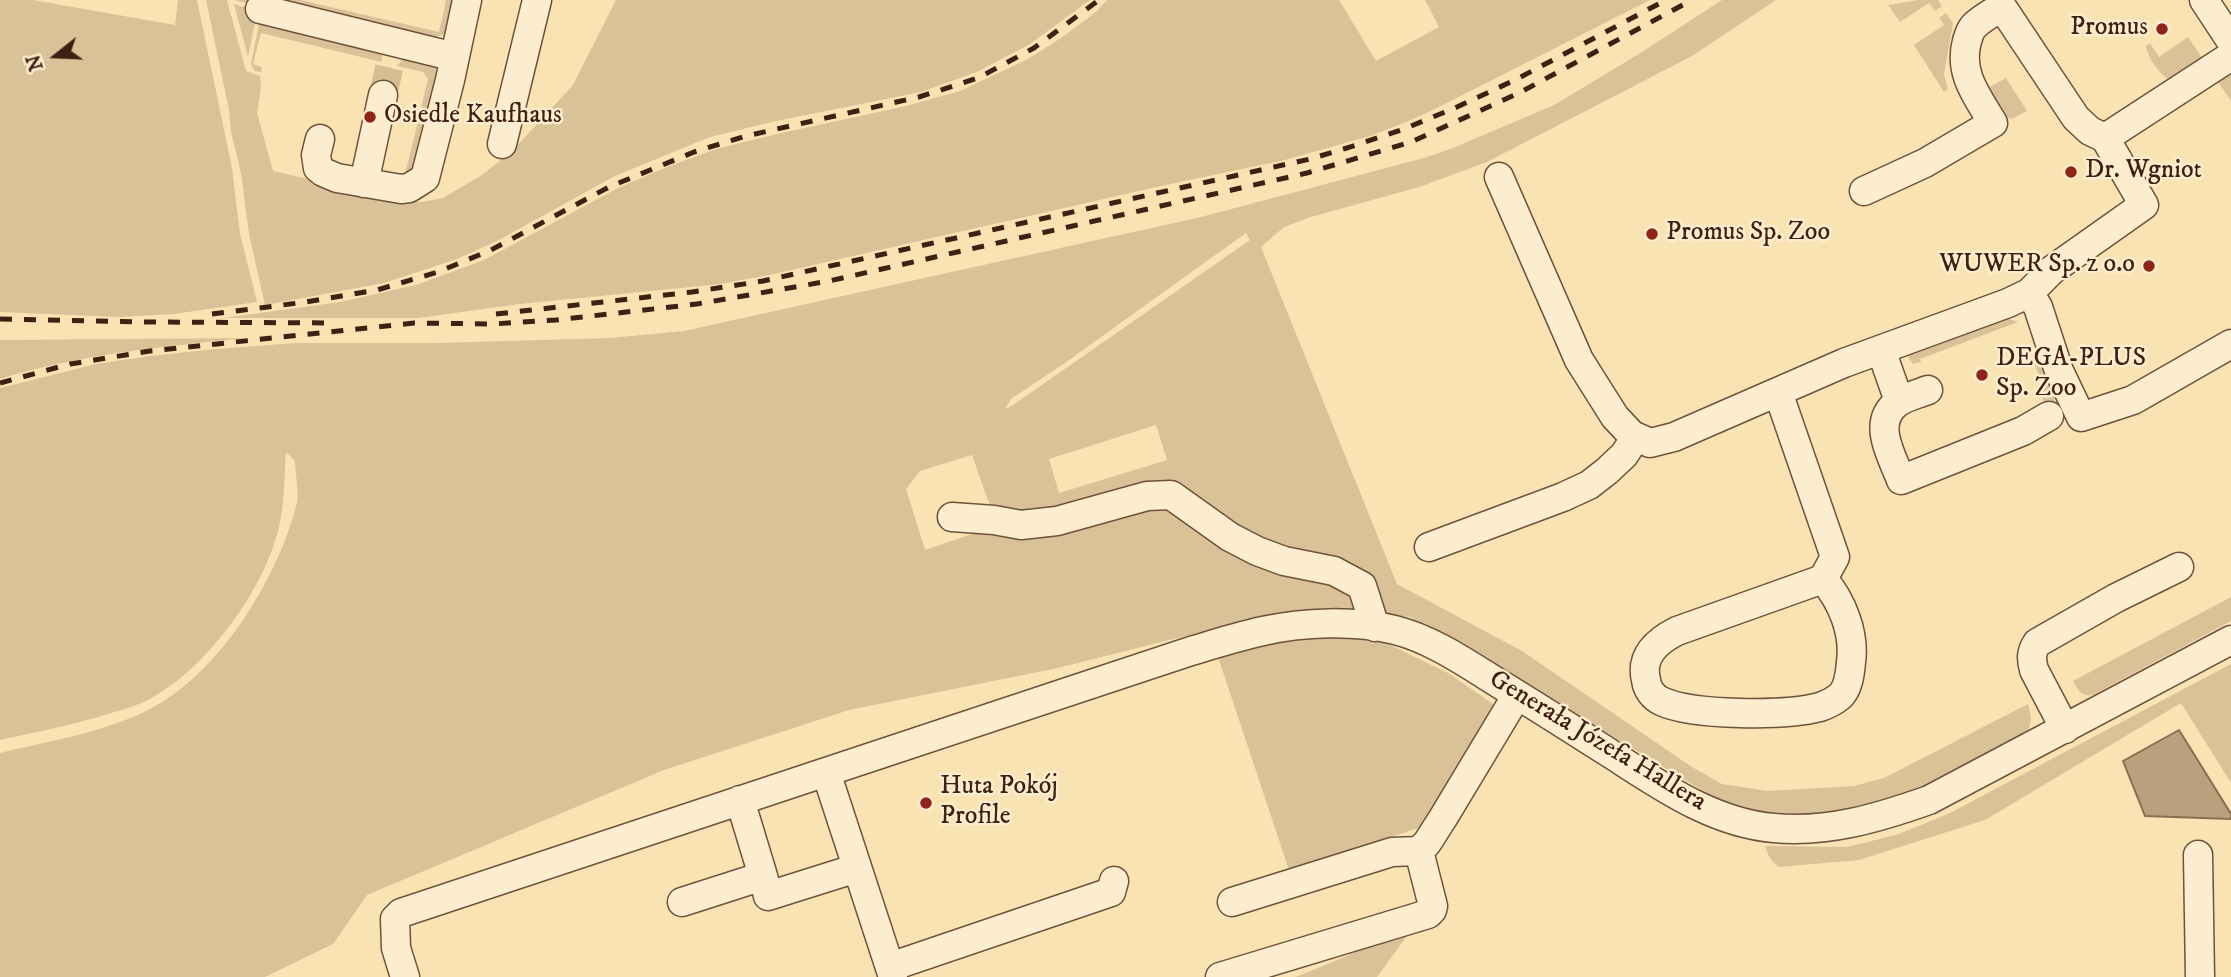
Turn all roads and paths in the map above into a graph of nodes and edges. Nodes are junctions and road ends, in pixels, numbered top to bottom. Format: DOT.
graph roads {
  1 [pos="467,0"];
  2 [pos="537,0"];
  3 [pos="2204,0"];
  4 [pos="260,9"];
  5 [pos="2231,41"];
  6 [pos="455,57"];
  7 [pos="2231,57"];
  8 [pos="383,95"];
  9 [pos="2105,138"];
  10 [pos="320,139"];
  11 [pos="502,144"];
  12 [pos="1499,177"];
  13 [pos="364,183"];
  14 [pos="1864,191"];
  15 [pos="2029,293"];
  16 [pos="2231,344"];
  17 [pos="1881,350"];
  18 [pos="1928,390"];
  19 [pos="1778,391"];
  20 [pos="1899,401"];
  21 [pos="2049,416"];
  22 [pos="1636,437"];
  23 [pos="952,517"];
  24 [pos="1429,547"];
  25 [pos="2179,567"];
  26 [pos="1823,579"];
  27 [pos="1374,627"];
  28 [pos="2231,640"];
  29 [pos="1517,695"];
  30 [pos="2065,729"];
  31 [pos="826,772"];
  32 [pos="740,800"];
  33 [pos="1419,851"];
  34 [pos="2198,855"];
  35 [pos="858,868"];
  36 [pos="763,876"];
  37 [pos="1114,881"];
  38 [pos="682,902"];
  39 [pos="1232,902"];
  40 [pos="891,972"];
  41 [pos="405,977"];
  42 [pos="1220,977"];
  43 [pos="2200,977"];
  1 -- 6 [label="street"];
  2 -- 11 [label="street"];
  3 -- 5 [label="street"];
  4 -- 6 [label="street"];
  6 -- 13 [label="street"];
  7 -- 9 [label="street"];
  8 -- 13 [label="street"];
  9 -- 14 [label="street"];
  9 -- 15 [label="street"];
  10 -- 13 [label="street"];
  12 -- 22 [label="street"];
  15 -- 16 [label="street"];
  15 -- 17 [label="street"];
  17 -- 19 [label="street"];
  17 -- 20 [label="street"];
  18 -- 20 [label="street"];
  19 -- 22 [label="street"];
  19 -- 26 [label="street"];
  20 -- 21 [label="street"];
  22 -- 24 [label="street"];
  23 -- 27 [label="street"];
  25 -- 30 [label="street"];
  26 -- 26 [label="street"];
  27 -- 29 [label="street, Generała Józefa Hallera"];
  27 -- 31 [label="street, Generała Józefa Hallera"];
  28 -- 30 [label="street, Generała Józefa Hallera"];
  29 -- 30 [label="street, Generała Józefa Hallera"];
  29 -- 33 [label="street"];
  31 -- 32 [label="street, Generała Józefa Hallera"];
  31 -- 35 [label="street"];
  32 -- 36 [label="street"];
  32 -- 41 [label="street, Generała Józefa Hallera"];
  33 -- 39 [label="street"];
  33 -- 42 [label="street"];
  34 -- 43 [label="street"];
  35 -- 36 [label="street"];
  35 -- 40 [label="street"];
  36 -- 38 [label="street"];
  37 -- 40 [label="street"];
}
